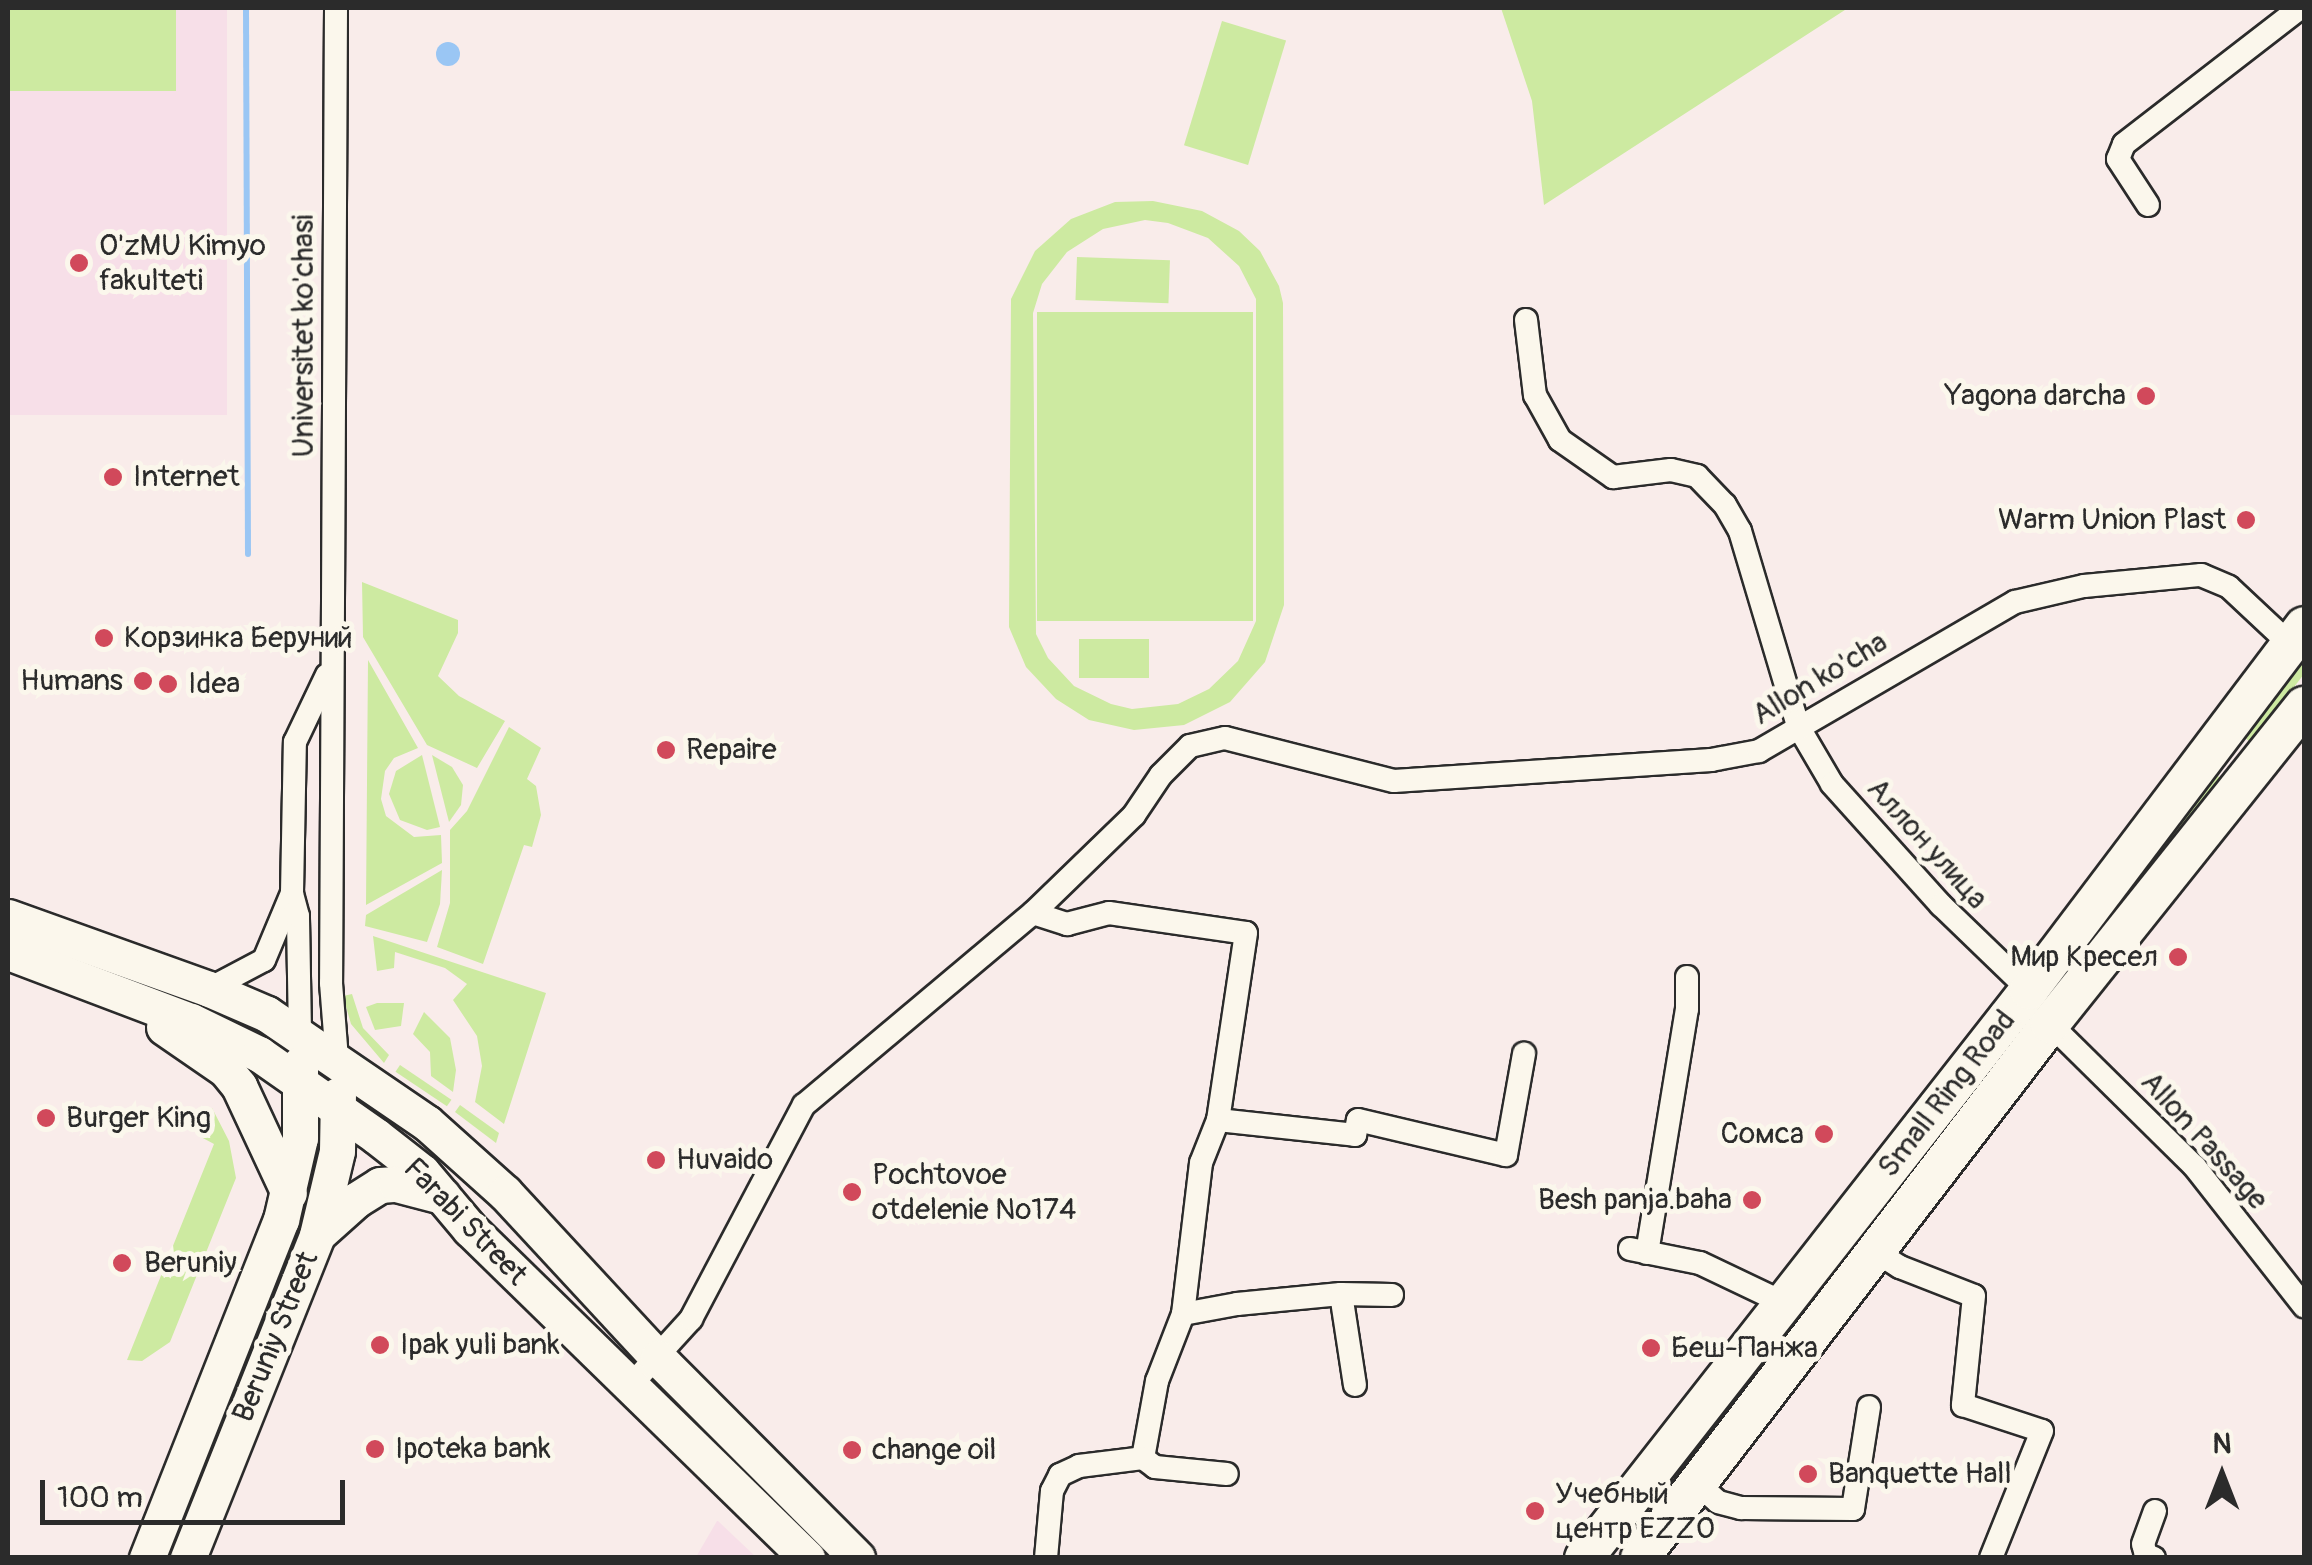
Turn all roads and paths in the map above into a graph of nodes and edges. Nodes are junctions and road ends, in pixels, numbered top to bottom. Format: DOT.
graph roads {
  1 [pos="336,8"];
  2 [pos="2300,8"];
  3 [pos="2148,204"];
  4 [pos="1526,320"];
  5 [pos="2297,636"];
  6 [pos="332,666"];
  7 [pos="2304,706"];
  8 [pos="1798,726"];
  9 [pos="2213,748"];
  10 [pos="2251,775"];
  11 [pos="292,893"];
  12 [pos="1034,913"];
  13 [pos="8,917"];
  14 [pos="8,952"];
  15 [pos="1687,977"];
  16 [pos="209,989"];
  17 [pos="2029,990"];
  18 [pos="128,998"];
  19 [pos="2050,1024"];
  20 [pos="300,1033"];
  21 [pos="1524,1054"];
  22 [pos="337,1059"];
  23 [pos="300,1080"];
  24 [pos="339,1109"];
  25 [pos="1218,1120"];
  26 [pos="289,1193"];
  27 [pos="443,1196"];
  28 [pos="317,1235"];
  29 [pos="1875,1250"];
  30 [pos="1341,1294"];
  31 [pos="1392,1295"];
  32 [pos="1784,1303"];
  33 [pos="2304,1306"];
  34 [pos="1184,1314"];
  35 [pos="658,1358"];
  36 [pos="1354,1385"];
  37 [pos="630,1386"];
  38 [pos="1869,1408"];
  39 [pos="1143,1458"];
  40 [pos="1227,1474"];
  41 [pos="1697,1483"];
  42 [pos="2155,1511"];
  43 [pos="146,1558"];
  44 [pos="188,1558"];
  45 [pos="807,1558"];
  46 [pos="858,1558"];
  47 [pos="1046,1558"];
  48 [pos="1584,1558"];
  49 [pos="1640,1558"];
  50 [pos="1991,1558"];
  51 [pos="2154,1558"];
  1 -- 6 [label="street, Universitet ko'chasi"];
  2 -- 3 [label="street"];
  4 -- 8 [label="street, Аллон улица"];
  5 -- 8 [label="street, Allon ko'cha"];
  5 -- 9 [label="highway, Small Ring Road"];
  6 -- 11 [label="street, Universitet ko'chasi"];
  6 -- 22 [label="street, Universitet ko'chasi"];
  7 -- 10 [label="highway, Small Ring Road"];
  8 -- 12 [label="street, Allon ko'cha"];
  8 -- 17 [label="street, Аллон улица"];
  9 -- 10 [label="highway"];
  9 -- 17 [label="highway, Small Ring Road"];
  10 -- 19 [label="highway, Small Ring Road"];
  11 -- 16 [label="street"];
  11 -- 20 [label="street, Universitet ko'chasi"];
  12 -- 25 [label="street"];
  12 -- 35 [label="street"];
  13 -- 16 [label="main road"];
  14 -- 18 [label="main road, Farabi Street"];
  15 -- 32 [label="street"];
  16 -- 20 [label="main road"];
  17 -- 32 [label="highway, Small Ring Road"];
  18 -- 23 [label="main road, Farabi Street"];
  18 -- 26 [label="main road"];
  19 -- 29 [label="highway, Small Ring Road"];
  19 -- 33 [label="street, Allon Passage"];
  20 -- 22 [label="main road"];
  20 -- 23 [label="main road, Beruniy Street"];
  21 -- 25 [label="street"];
  22 -- 23 [label="main road"];
  22 -- 24 [label="main road, Beruniy Street"];
  22 -- 35 [label="main road"];
  23 -- 24 [label="main road, Farabi Street"];
  23 -- 26 [label="main road, Beruniy Street"];
  24 -- 27 [label="main road, Farabi Street"];
  24 -- 28 [label="main road, Beruniy Street"];
  25 -- 34 [label="street"];
  26 -- 43 [label="main road, Beruniy Street"];
  27 -- 28 [label="main road"];
  27 -- 37 [label="main road, Farabi Street"];
  28 -- 44 [label="main road, Beruniy Street"];
  29 -- 41 [label="highway, Small Ring Road"];
  29 -- 50 [label="street"];
  30 -- 31 [label="street"];
  30 -- 34 [label="street"];
  30 -- 36 [label="street"];
  32 -- 48 [label="highway, Small Ring Road"];
  34 -- 39 [label="street"];
  35 -- 37 [label="street"];
  35 -- 46 [label="main road"];
  37 -- 45 [label="main road, Farabi Street"];
  38 -- 41 [label="street"];
  39 -- 40 [label="street"];
  39 -- 47 [label="street"];
  41 -- 49 [label="highway, Small Ring Road"];
  42 -- 51 [label="street"];
}
